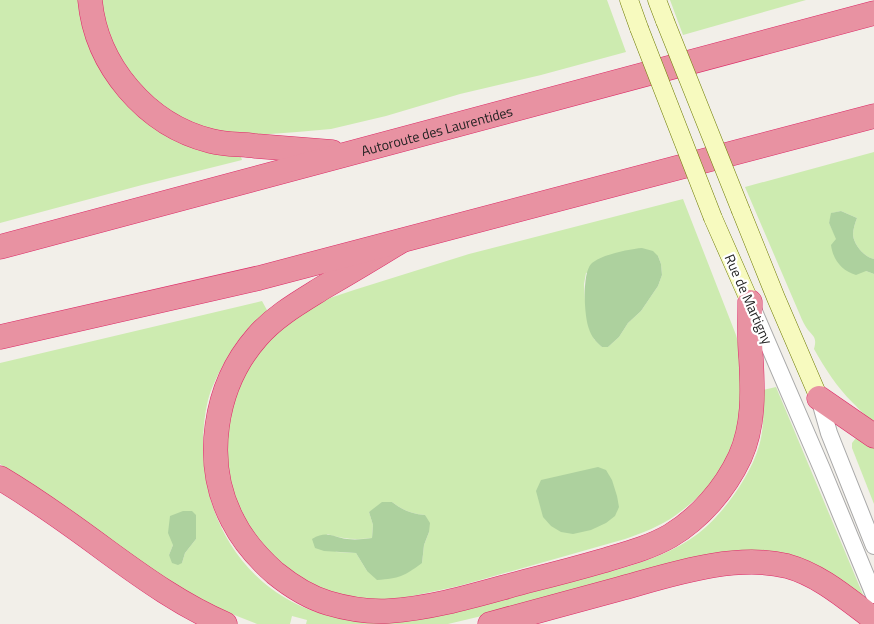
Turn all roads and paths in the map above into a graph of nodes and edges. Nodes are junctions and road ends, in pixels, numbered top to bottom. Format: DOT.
graph roads {
  1 [pos="90,0"];
  2 [pos="629,0"];
  3 [pos="657,0"];
  4 [pos="874,13"];
  5 [pos="874,116"];
  6 [pos="348,154"];
  7 [pos="401,241"];
  8 [pos="0,247"];
  9 [pos="750,302"];
  10 [pos="0,338"];
  11 [pos="819,398"];
  12 [pos="874,436"];
  13 [pos="0,478"];
  14 [pos="874,546"];
  15 [pos="874,595"];
  16 [pos="874,619"];
  17 [pos="225,624"];
  18 [pos="490,624"];
  1 -- 6 [label="highway"];
  2 -- 9 [label="main road, Rue de Martigny, bridge"];
  3 -- 11 [label="main road, Rue de Martigny, bridge"];
  4 -- 6 [label="highway, Autoroute des Laurentides"];
  5 -- 7 [label="highway"];
  6 -- 8 [label="highway, Autoroute des Laurentides"];
  7 -- 9 [label="highway"];
  7 -- 10 [label="highway"];
  9 -- 15 [label="street, Rue de Martigny"];
  11 -- 12 [label="highway"];
  11 -- 14 [label="street, Rue de Martigny"];
  13 -- 17 [label="highway"];
  16 -- 18 [label="highway"];
}
